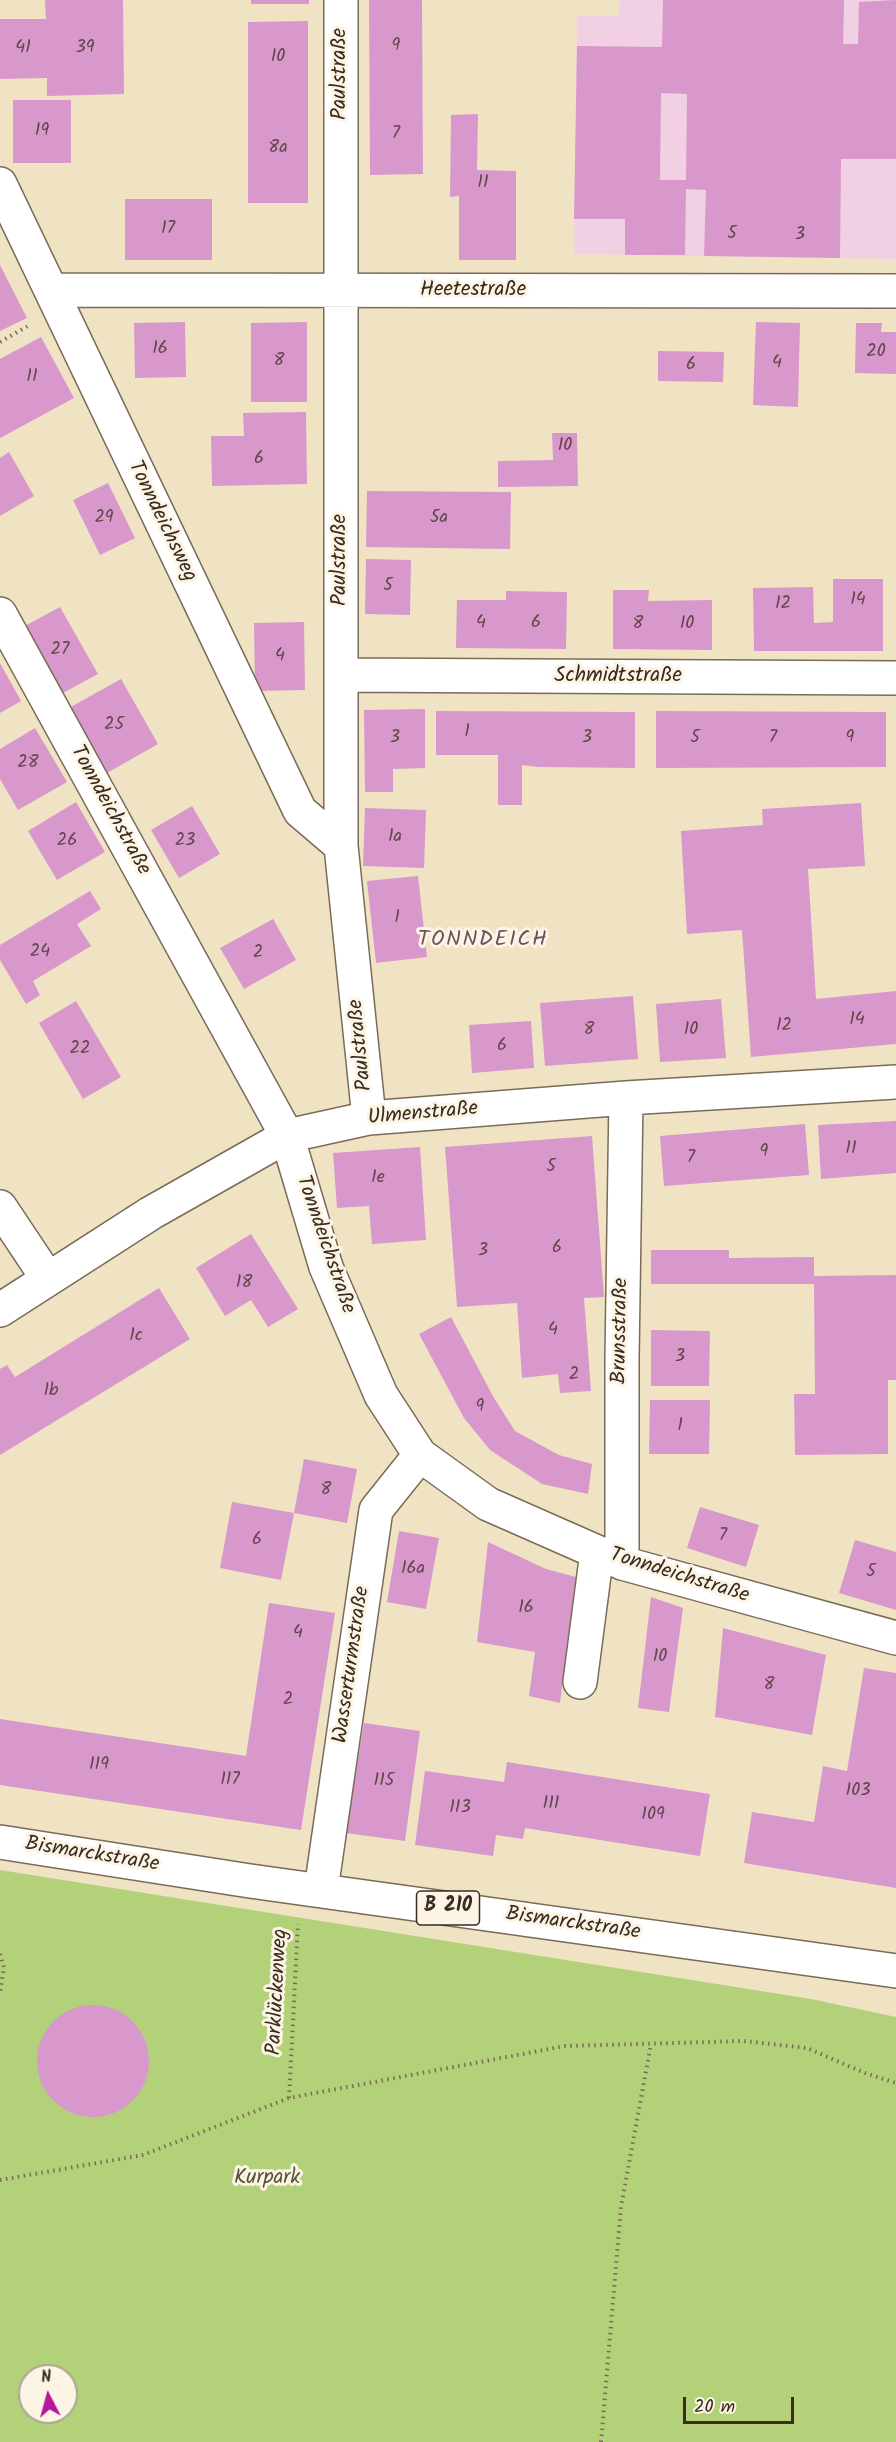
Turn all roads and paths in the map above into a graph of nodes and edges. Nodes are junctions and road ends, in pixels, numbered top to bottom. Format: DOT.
graph roads {
  1 [pos="341,0"];
  2 [pos="0,184"];
  3 [pos="51,290"];
  4 [pos="342,291"];
  5 [pos="896,291"];
  6 [pos="0,614"];
  7 [pos="341,675"];
  8 [pos="896,678"];
  9 [pos="341,846"];
  10 [pos="896,1082"];
  11 [pos="626,1098"];
  12 [pos="369,1118"];
  13 [pos="288,1136"];
  14 [pos="0,1207"];
  15 [pos="48,1279"];
  16 [pos="0,1310"];
  17 [pos="420,1455"];
  18 [pos="609,1558"];
  19 [pos="896,1638"];
  20 [pos="580,1682"];
  21 [pos="0,1842"];
  22 [pos="310,1889"];
  23 [pos="0,1954"];
  24 [pos="896,1971"];
  25 [pos="0,1992"];
  26 [pos="651,2044"];
  27 [pos="896,2082"];
  28 [pos="289,2098"];
  29 [pos="0,2180"];
  30 [pos="601,2442"];
  1 -- 4 [label="street, Paulstraße"];
  2 -- 3 [label="street, Tonndeichsweg"];
  3 -- 4 [label="street, Heetestraße"];
  3 -- 9 [label="street, Tonndeichsweg"];
  4 -- 5 [label="street, Heetestraße"];
  4 -- 7 [label="street, Paulstraße"];
  6 -- 13 [label="street, Tonndeichstraße"];
  7 -- 8 [label="street, Schmidtstraße"];
  7 -- 9 [label="street, Paulstraße"];
  9 -- 12 [label="street, Paulstraße"];
  10 -- 11 [label="street, Ulmenstraße"];
  11 -- 12 [label="street, Ulmenstraße"];
  11 -- 18 [label="street, Brunsstraße"];
  12 -- 13 [label="street, Ulmenstraße"];
  13 -- 15 [label="street, Ulmenstraße"];
  13 -- 17 [label="street, Tonndeichstraße"];
  14 -- 15 [label="street"];
  15 -- 16 [label="street, Ulmenstraße"];
  17 -- 18 [label="street, Tonndeichstraße"];
  17 -- 22 [label="street, Wasserturmstraße"];
  18 -- 19 [label="street, Tonndeichstraße"];
  18 -- 20 [label="street, Brunsstraße"];
  21 -- 22 [label="street, Bismarckstraße / B 210"];
  22 -- 24 [label="street, Bismarckstraße / B 210"];
  22 -- 28 [label="path, Parklückenweg"];
  23 -- 25 [label="path"];
  26 -- 27 [label="path"];
  26 -- 28 [label="path"];
  26 -- 30 [label="path"];
  28 -- 29 [label="path"];
}
